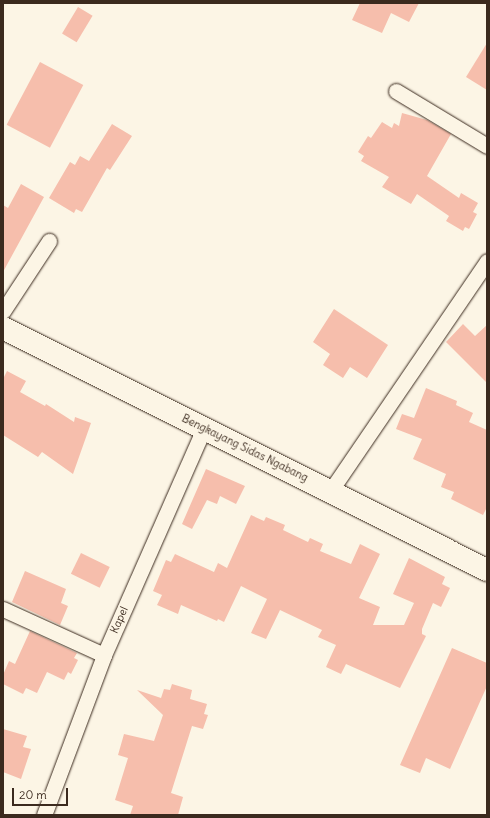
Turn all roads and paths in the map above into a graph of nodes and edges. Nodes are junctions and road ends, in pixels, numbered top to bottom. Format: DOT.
graph roads {
  1 [pos="396,91"];
  2 [pos="487,146"];
  3 [pos="49,241"];
  4 [pos="487,261"];
  5 [pos="3,311"];
  6 [pos="3,328"];
  7 [pos="204,428"];
  8 [pos="331,490"];
  9 [pos="487,570"];
  10 [pos="3,609"];
  11 [pos="104,655"];
  12 [pos="44,815"];
  1 -- 2 [label="street"];
  3 -- 5 [label="street"];
  4 -- 8 [label="street"];
  6 -- 7 [label="highway, Bengkayang Sidas Ngabang"];
  7 -- 8 [label="highway, Bengkayang Sidas Ngabang"];
  7 -- 11 [label="street, Kapel"];
  8 -- 9 [label="highway, Bengkayang Sidas Ngabang"];
  10 -- 11 [label="street"];
  11 -- 12 [label="street, Kapel"];
}
